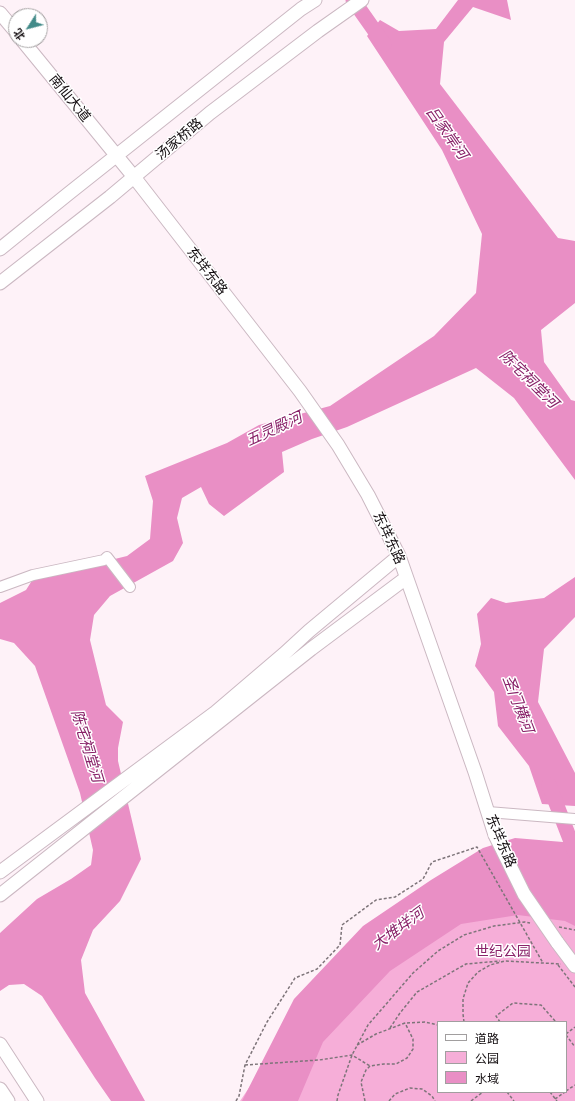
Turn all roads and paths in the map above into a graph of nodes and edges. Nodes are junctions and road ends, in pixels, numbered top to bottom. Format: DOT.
graph roads {
  1 [pos="315,0"];
  2 [pos="362,0"];
  3 [pos="0,13"];
  4 [pos="8,22"];
  5 [pos="29,48"];
  6 [pos="117,155"];
  7 [pos="134,177"];
  8 [pos="0,249"];
  9 [pos="0,284"];
  10 [pos="399,556"];
  11 [pos="406,578"];
  12 [pos="0,587"];
  13 [pos="130,587"];
  14 [pos="488,812"];
  15 [pos="575,819"];
  16 [pos="0,872"];
  17 [pos="0,895"];
  18 [pos="520,922"];
  19 [pos="533,923"];
  20 [pos="556,926"];
  21 [pos="575,930"];
  22 [pos="505,961"];
  23 [pos="543,963"];
  24 [pos="573,964"];
  25 [pos="558,965"];
  26 [pos="575,987"];
  27 [pos="464,1021"];
  28 [pos="499,1021"];
  29 [pos="555,1021"];
  30 [pos="405,1023"];
  31 [pos="437,1025"];
  32 [pos="575,1027"];
  33 [pos="390,1028"];
  34 [pos="567,1033"];
  35 [pos="567,1035"];
  36 [pos="0,1044"];
  37 [pos="357,1045"];
  38 [pos="575,1047"];
  39 [pos="352,1055"];
  40 [pos="245,1065"];
  41 [pos="370,1066"];
  42 [pos="575,1084"];
  43 [pos="0,1089"];
  44 [pos="567,1090"];
  45 [pos="482,1093"];
  46 [pos="508,1093"];
  47 [pos="564,1093"];
  48 [pos="556,1100"];
  49 [pos="8,1101"];
  50 [pos="37,1101"];
  51 [pos="236,1101"];
  52 [pos="337,1101"];
  53 [pos="364,1101"];
  54 [pos="389,1101"];
  55 [pos="436,1101"];
  56 [pos="471,1101"];
  57 [pos="514,1101"];
  1 -- 6 [label="main road, 汤家桥路"];
  2 -- 7 [label="main road, 汤家桥路"];
  3 -- 4 [label="main road"];
  5 -- 6 [label="main road, 南仙大道"];
  6 -- 7 [label="main road, 东垟东路"];
  6 -- 8 [label="main road, 汤家桥路"];
  7 -- 9 [label="main road, 汤家桥路"];
  7 -- 10 [label="main road, 东垟东路"];
  10 -- 11 [label="main road, 东垟东路"];
  10 -- 16 [label="main road"];
  11 -- 14 [label="main road, 东垟东路"];
  11 -- 17 [label="main road"];
  12 -- 13 [label="street"];
  14 -- 15 [label="street"];
  14 -- 24 [label="main road, 东垟东路, bridge"];
  18 -- 19 [label="path"];
  18 -- 23 [label="path"];
  18 -- 37 [label="path"];
  18 -- 40 [label="path"];
  20 -- 21 [label="path"];
  22 -- 23 [label="path"];
  22 -- 27 [label="path"];
  22 -- 33 [label="path"];
  23 -- 25 [label="path"];
  24 -- 25 [label="path"];
  25 -- 26 [label="path"];
  28 -- 29 [label="path"];
  30 -- 31 [label="path"];
  30 -- 33 [label="path"];
  30 -- 41 [label="path"];
  32 -- 34 [label="path"];
  33 -- 37 [label="path"];
  35 -- 38 [label="path"];
  36 -- 50 [label="main road"];
  37 -- 39 [label="path"];
  39 -- 40 [label="path"];
  39 -- 41 [label="path"];
  39 -- 52 [label="path"];
  40 -- 51 [label="path"];
  41 -- 53 [label="path"];
  42 -- 44 [label="path"];
  43 -- 49 [label="main road"];
  45 -- 56 [label="path"];
  46 -- 57 [label="path"];
  47 -- 48 [label="path"];
  54 -- 55 [label="path"];
}
